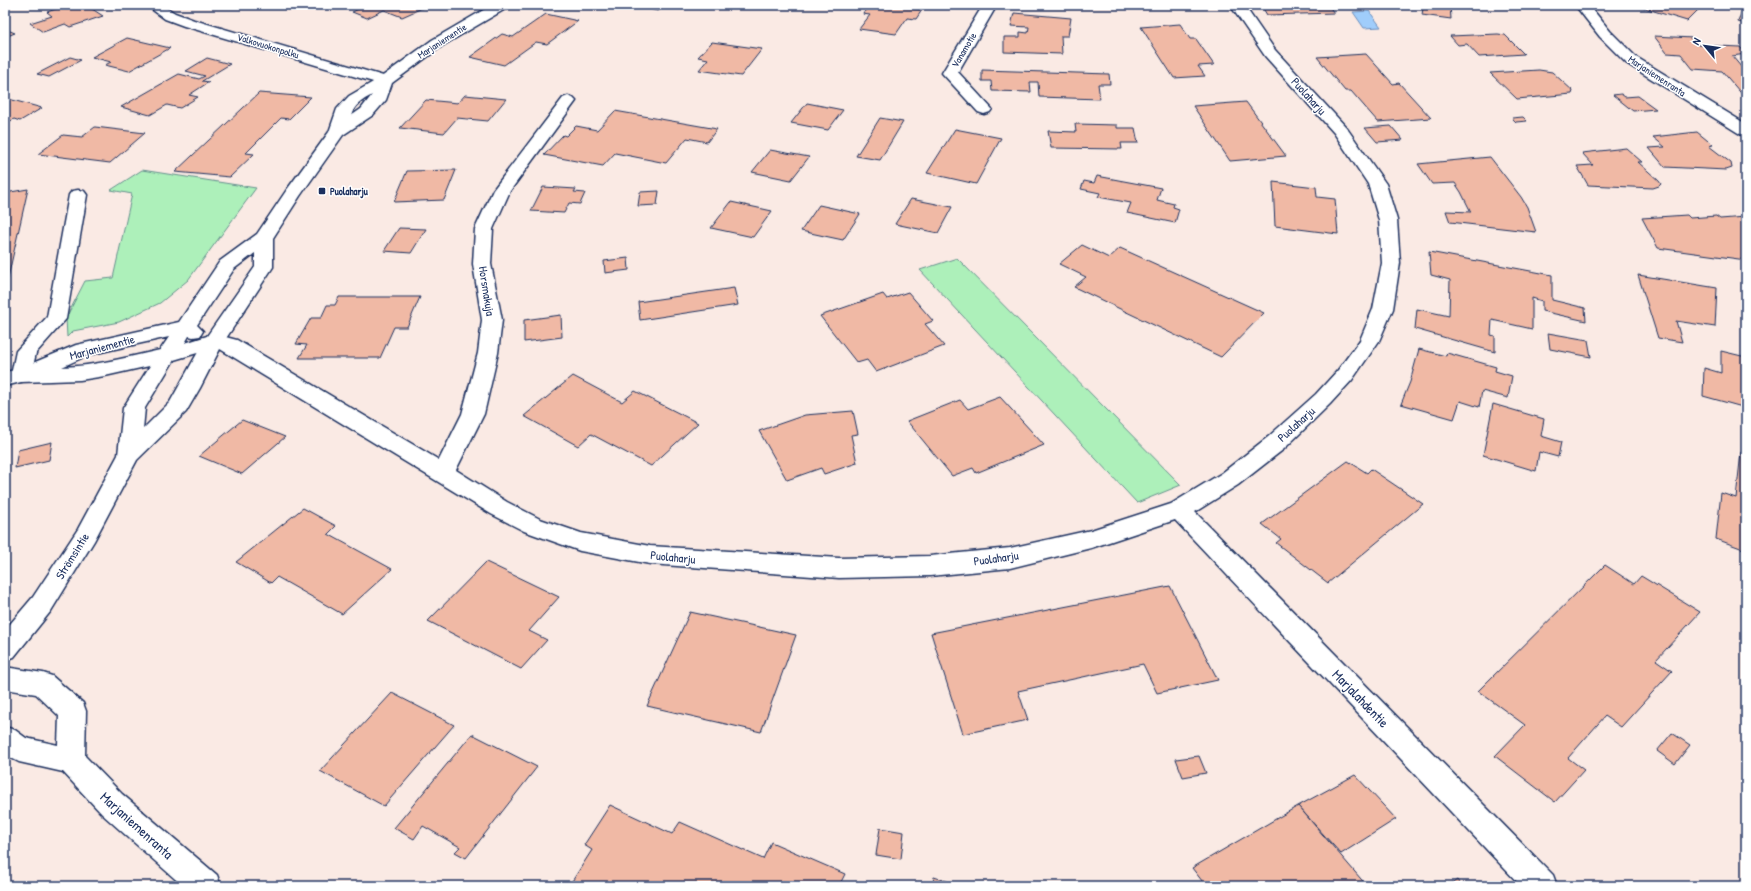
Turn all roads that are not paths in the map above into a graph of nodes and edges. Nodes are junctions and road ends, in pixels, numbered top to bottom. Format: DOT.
graph roads {
  1 [pos="153,5"];
  2 [pos="502,5"];
  3 [pos="990,5"];
  4 [pos="1236,5"];
  5 [pos="1582,5"];
  6 [pos="385,82"];
  7 [pos="568,101"];
  8 [pos="984,109"];
  9 [pos="1746,131"];
  10 [pos="78,195"];
  11 [pos="264,238"];
  12 [pos="186,327"];
  13 [pos="214,341"];
  14 [pos="167,355"];
  15 [pos="13,377"];
  16 [pos="129,455"];
  17 [pos="443,473"];
  18 [pos="1179,510"];
  19 [pos="5,649"];
  20 [pos="5,678"];
  21 [pos="5,739"];
  22 [pos="71,761"];
  23 [pos="206,886"];
  24 [pos="1542,886"];
  1 -- 6 [label="street, Valkovuokonpolku"];
  2 -- 6 [label="street, Marjaniementie"];
  3 -- 8 [label="street, Vanamotie"];
  4 -- 18 [label="street, Puolaharju"];
  5 -- 9 [label="street, Marjaniemenranta"];
  6 -- 11 [label="street"];
  7 -- 17 [label="street, Horsmakuja"];
  10 -- 15 [label="street"];
  11 -- 12 [label="street"];
  11 -- 13 [label="street"];
  12 -- 13 [label="street"];
  12 -- 14 [label="street"];
  12 -- 15 [label="street, Marjaniementie"];
  13 -- 14 [label="street, Marjaniementie"];
  13 -- 16 [label="street, Strömsintie"];
  13 -- 17 [label="street, Puolaharju"];
  14 -- 15 [label="street, Marjaniementie"];
  14 -- 16 [label="street, Strömsintie"];
  16 -- 19 [label="street, Strömsintie"];
  17 -- 18 [label="street, Puolaharju"];
  18 -- 24 [label="street, Marjalahdentie"];
  20 -- 22 [label="street"];
  21 -- 22 [label="street"];
  22 -- 23 [label="street, Marjaniemenranta"];
}
